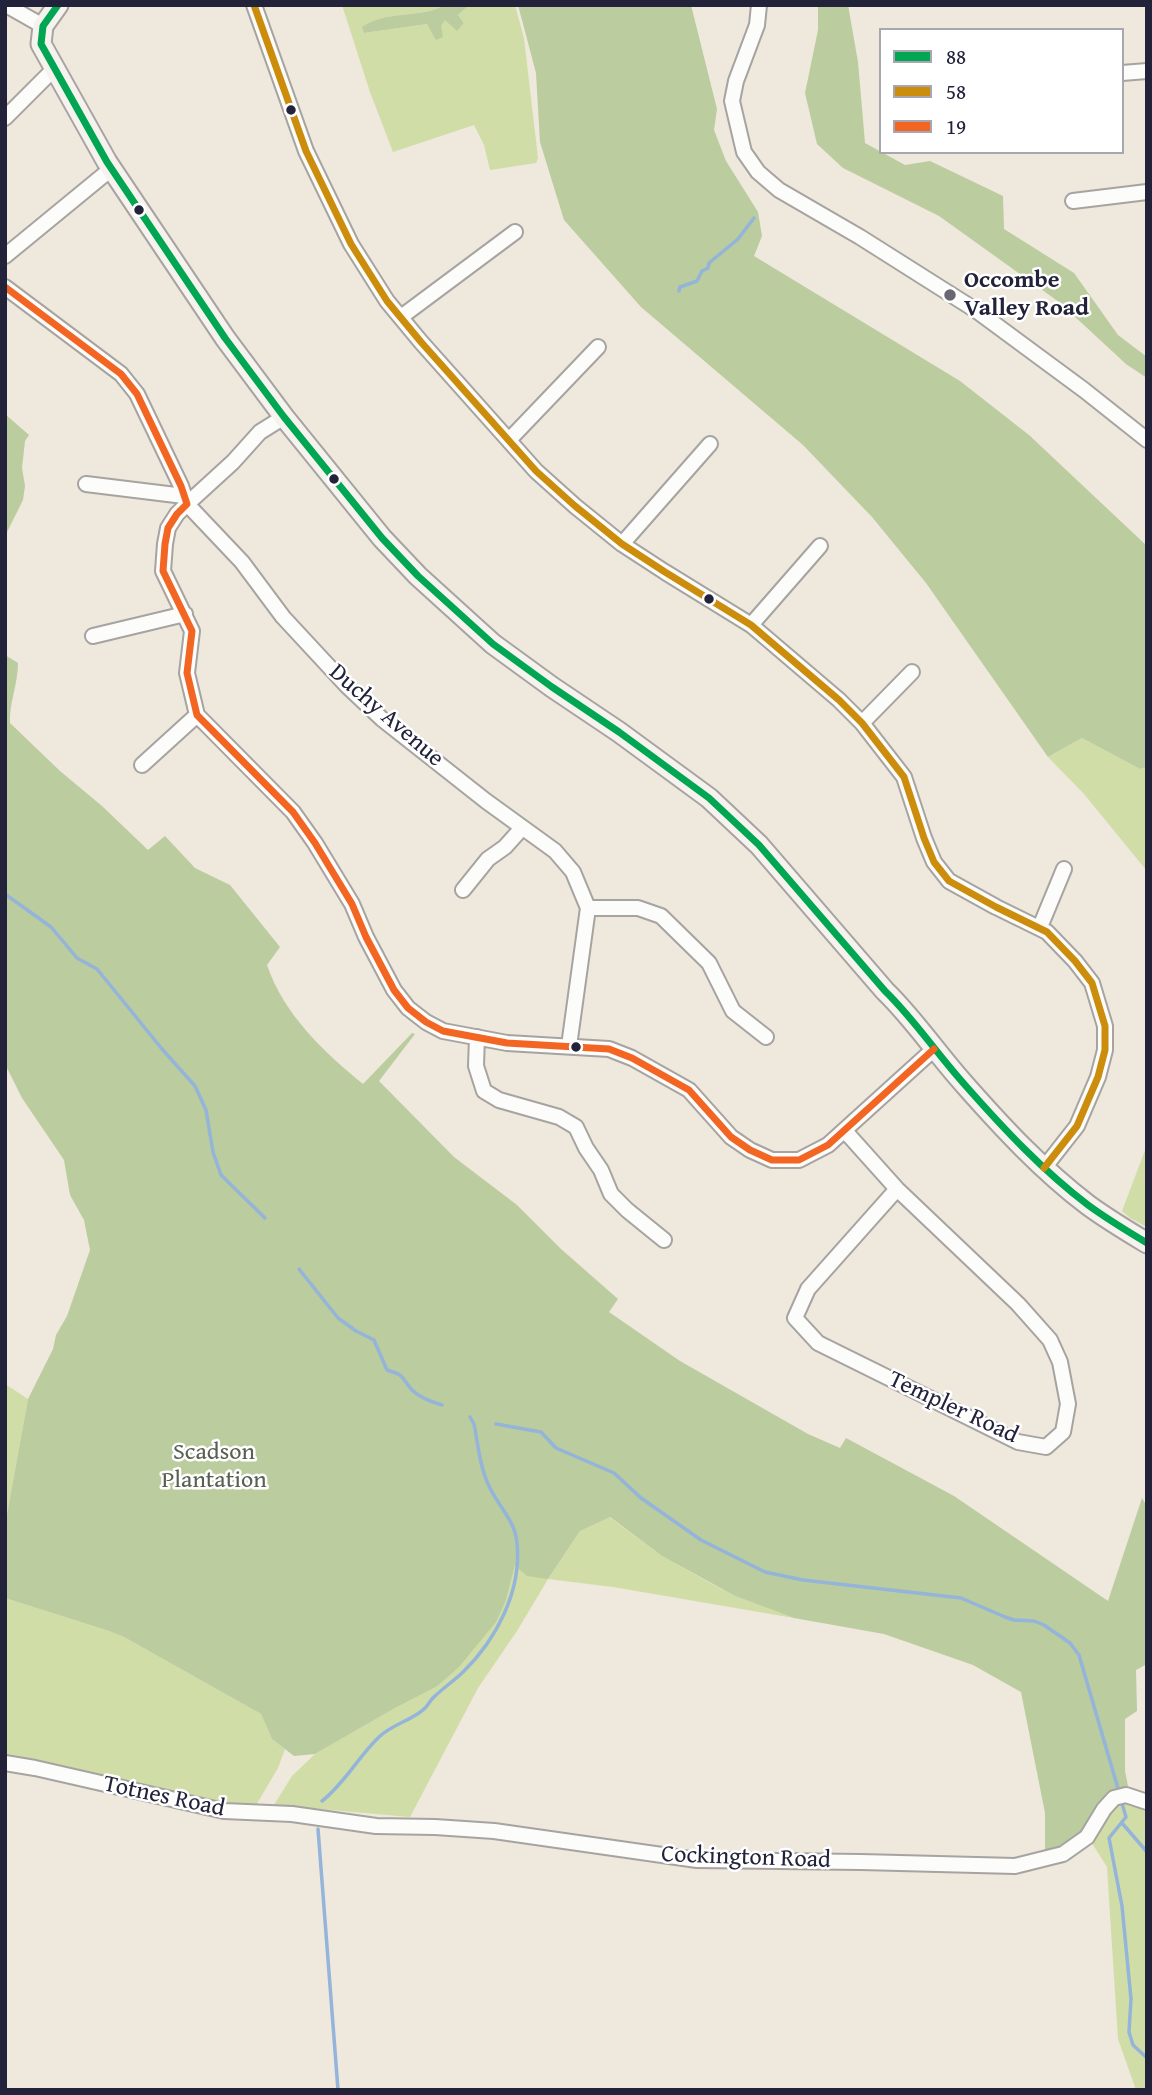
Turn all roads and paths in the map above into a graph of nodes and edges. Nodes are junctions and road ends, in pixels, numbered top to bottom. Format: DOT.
graph roads {
  1 [pos="6,5"];
  2 [pos="58,5"];
  3 [pos="254,5"];
  4 [pos="759,5"];
  5 [pos="43,26"];
  6 [pos="54,69"];
  7 [pos="1147,71"];
  8 [pos="1124,73"];
  9 [pos="5,118"];
  10 [pos="111,169"];
  11 [pos="1147,192"];
  12 [pos="1073,201"];
  13 [pos="515,232"];
  14 [pos="5,256"];
  15 [pos="5,287"];
  16 [pos="401,317"];
  17 [pos="598,347"];
  18 [pos="284,417"];
  19 [pos="509,440"];
  20 [pos="1147,440"];
  21 [pos="710,444"];
  22 [pos="86,484"];
  23 [pos="186,500"];
  24 [pos="622,544"];
  25 [pos="820,546"];
  26 [pos="185,614"];
  27 [pos="751,625"];
  28 [pos="93,636"];
  29 [pos="912,672"];
  30 [pos="197,715"];
  31 [pos="862,723"];
  32 [pos="142,765"];
  33 [pos="522,828"];
  34 [pos="1064,869"];
  35 [pos="463,890"];
  36 [pos="588,908"];
  37 [pos="1040,927"];
  38 [pos="477,1037"];
  39 [pos="766,1037"];
  40 [pos="569,1046"];
  41 [pos="934,1049"];
  42 [pos="845,1131"];
  43 [pos="1044,1168"];
  44 [pos="897,1189"];
  45 [pos="664,1240"];
  46 [pos="1147,1243"];
  47 [pos="5,1763"];
  48 [pos="1147,1802"];
  49 [pos="325,1819"];
  1 -- 5 [label="street"];
  2 -- 5 [label="street"];
  3 -- 16 [label="street"];
  4 -- 20 [label="street"];
  5 -- 6 [label="street"];
  6 -- 9 [label="street"];
  6 -- 10 [label="street"];
  7 -- 8 [label="street"];
  10 -- 14 [label="street"];
  10 -- 18 [label="street"];
  11 -- 12 [label="street"];
  13 -- 16 [label="street"];
  15 -- 23 [label="street"];
  16 -- 19 [label="street"];
  17 -- 19 [label="street"];
  18 -- 23 [label="street"];
  18 -- 41 [label="street"];
  19 -- 24 [label="street"];
  21 -- 24 [label="street"];
  22 -- 23 [label="street"];
  23 -- 26 [label="street"];
  23 -- 33 [label="street, Duchy Avenue"];
  24 -- 27 [label="street"];
  25 -- 27 [label="street"];
  26 -- 28 [label="street"];
  26 -- 30 [label="street"];
  27 -- 31 [label="street"];
  29 -- 31 [label="street"];
  30 -- 32 [label="street"];
  30 -- 38 [label="street"];
  31 -- 37 [label="street"];
  33 -- 35 [label="street"];
  33 -- 36 [label="street, Duchy Avenue"];
  34 -- 37 [label="street"];
  36 -- 39 [label="street"];
  36 -- 40 [label="street"];
  37 -- 43 [label="street"];
  38 -- 40 [label="street"];
  38 -- 45 [label="street"];
  40 -- 42 [label="street"];
  41 -- 42 [label="street"];
  41 -- 43 [label="street"];
  42 -- 44 [label="street, Templer Road"];
  43 -- 46 [label="street"];
  44 -- 44 [label="street, Templer Road"];
  47 -- 49 [label="street, Totnes Road"];
  48 -- 49 [label="street, Cockington Road"];
}
